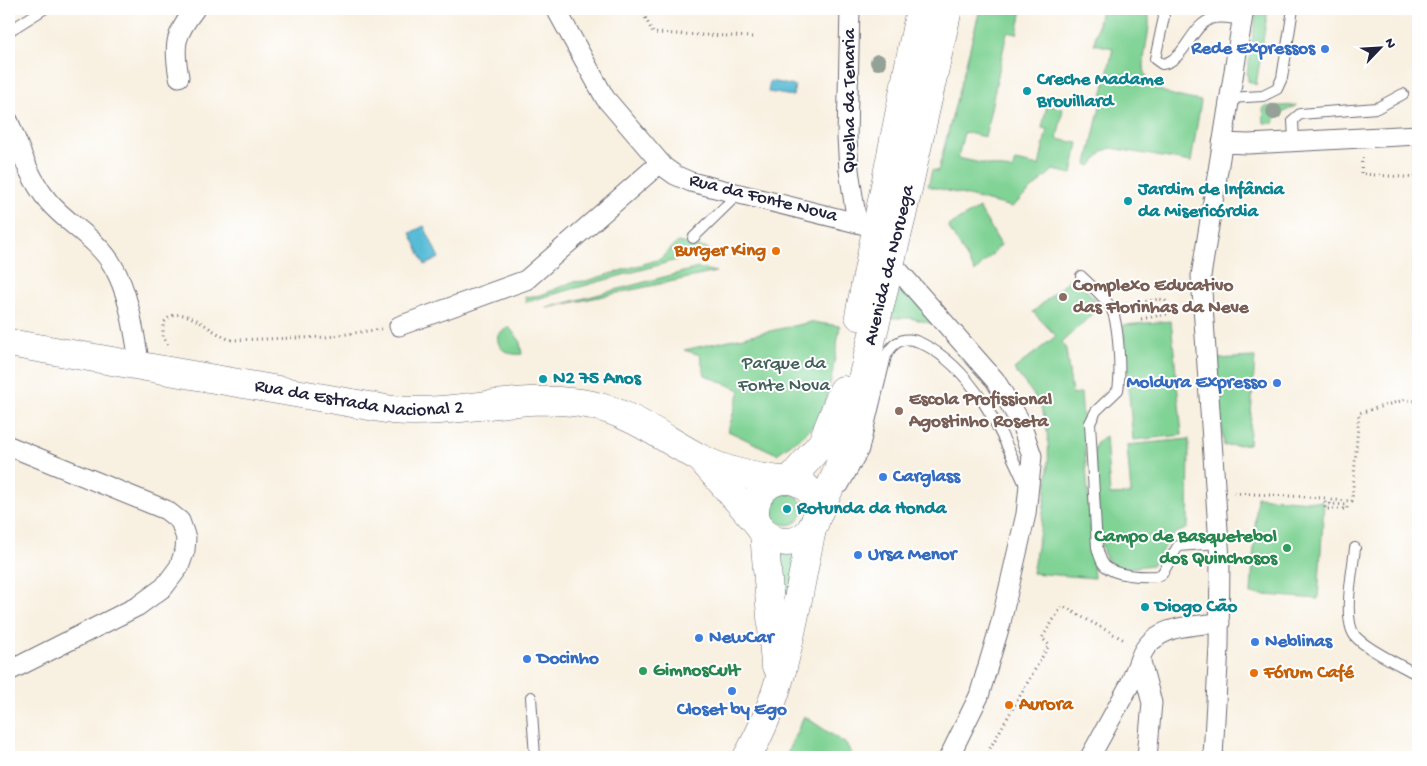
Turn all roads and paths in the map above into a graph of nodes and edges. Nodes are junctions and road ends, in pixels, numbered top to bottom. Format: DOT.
graph roads {
  1 [pos="44,9"];
  2 [pos="195,9"];
  3 [pos="556,9"];
  4 [pos="641,9"];
  5 [pos="850,9"];
  6 [pos="920,9"];
  7 [pos="948,9"];
  8 [pos="1162,9"];
  9 [pos="1293,9"];
  10 [pos="1243,15"];
  11 [pos="9,31"];
  12 [pos="754,37"];
  13 [pos="178,77"];
  14 [pos="1403,94"];
  15 [pos="1229,98"];
  16 [pos="9,122"];
  17 [pos="1418,134"];
  18 [pos="1294,141"];
  19 [pos="1222,143"];
  20 [pos="660,163"];
  21 [pos="1361,174"];
  22 [pos="1418,178"];
  23 [pos="740,192"];
  24 [pos="867,226"];
  25 [pos="693,238"];
  26 [pos="891,262"];
  27 [pos="1081,276"];
  28 [pos="1110,307"];
  29 [pos="1141,319"];
  30 [pos="400,326"];
  31 [pos="9,343"];
  32 [pos="172,346"];
  33 [pos="140,366"];
  34 [pos="1418,401"];
  35 [pos="9,446"];
  36 [pos="700,458"];
  37 [pos="785,480"];
  38 [pos="1216,492"];
  39 [pos="1029,494"];
  40 [pos="815,522"];
  41 [pos="762,529"];
  42 [pos="1219,543"];
  43 [pos="1354,548"];
  44 [pos="1220,622"];
  45 [pos="1141,654"];
  46 [pos="9,671"];
  47 [pos="1418,675"];
  48 [pos="777,685"];
  49 [pos="531,698"];
  50 [pos="535,757"];
  51 [pos="746,757"];
  52 [pos="949,757"];
  53 [pos="985,757"];
  54 [pos="1090,757"];
  55 [pos="1147,757"];
  56 [pos="1213,757"];
  1 -- 11 [label="lane"];
  2 -- 13 [label="street"];
  3 -- 20 [label="street, Rua da Fonte Nova"];
  4 -- 12 [label="path"];
  5 -- 24 [label="street, Quelha da Tenaria"];
  6 -- 24 [label="main road, Avenida da Noruega"];
  7 -- 26 [label="main road, Avenida da Noruega"];
  8 -- 10 [label="lane"];
  9 -- 15 [label="lane"];
  10 -- 15 [label="street"];
  14 -- 18 [label="lane"];
  15 -- 19 [label="street"];
  16 -- 33 [label="street"];
  17 -- 18 [label="street"];
  18 -- 19 [label="street"];
  19 -- 38 [label="street"];
  20 -- 23 [label="street, Rua da Fonte Nova"];
  20 -- 30 [label="street"];
  21 -- 22 [label="path"];
  23 -- 24 [label="street, Rua da Fonte Nova"];
  23 -- 25 [label="lane"];
  24 -- 37 [label="main road, Avenida da Noruega"];
  26 -- 39 [label="street"];
  26 -- 40 [label="main road, Avenida da Noruega"];
  27 -- 28 [label="lane"];
  28 -- 29 [label="path"];
  28 -- 42 [label="lane"];
  30 -- 32 [label="path"];
  31 -- 33 [label="main road, Rua da Estrada Nacional 2"];
  33 -- 36 [label="main road, Rua da Estrada Nacional 2"];
  34 -- 38 [label="path"];
  35 -- 46 [label="street"];
  36 -- 37 [label="main road"];
  36 -- 41 [label="main road"];
  37 -- 40 [label="main road"];
  37 -- 41 [label="main road"];
  38 -- 42 [label="street"];
  39 -- 40 [label="lane"];
  39 -- 52 [label="street"];
  40 -- 41 [label="main road"];
  40 -- 48 [label="main road"];
  41 -- 48 [label="main road"];
  42 -- 44 [label="street"];
  43 -- 47 [label="lane"];
  44 -- 45 [label="street"];
  44 -- 56 [label="street"];
  45 -- 53 [label="path"];
  45 -- 54 [label="street"];
  45 -- 55 [label="street"];
  48 -- 51 [label="main road"];
  49 -- 50 [label="lane"];
}
